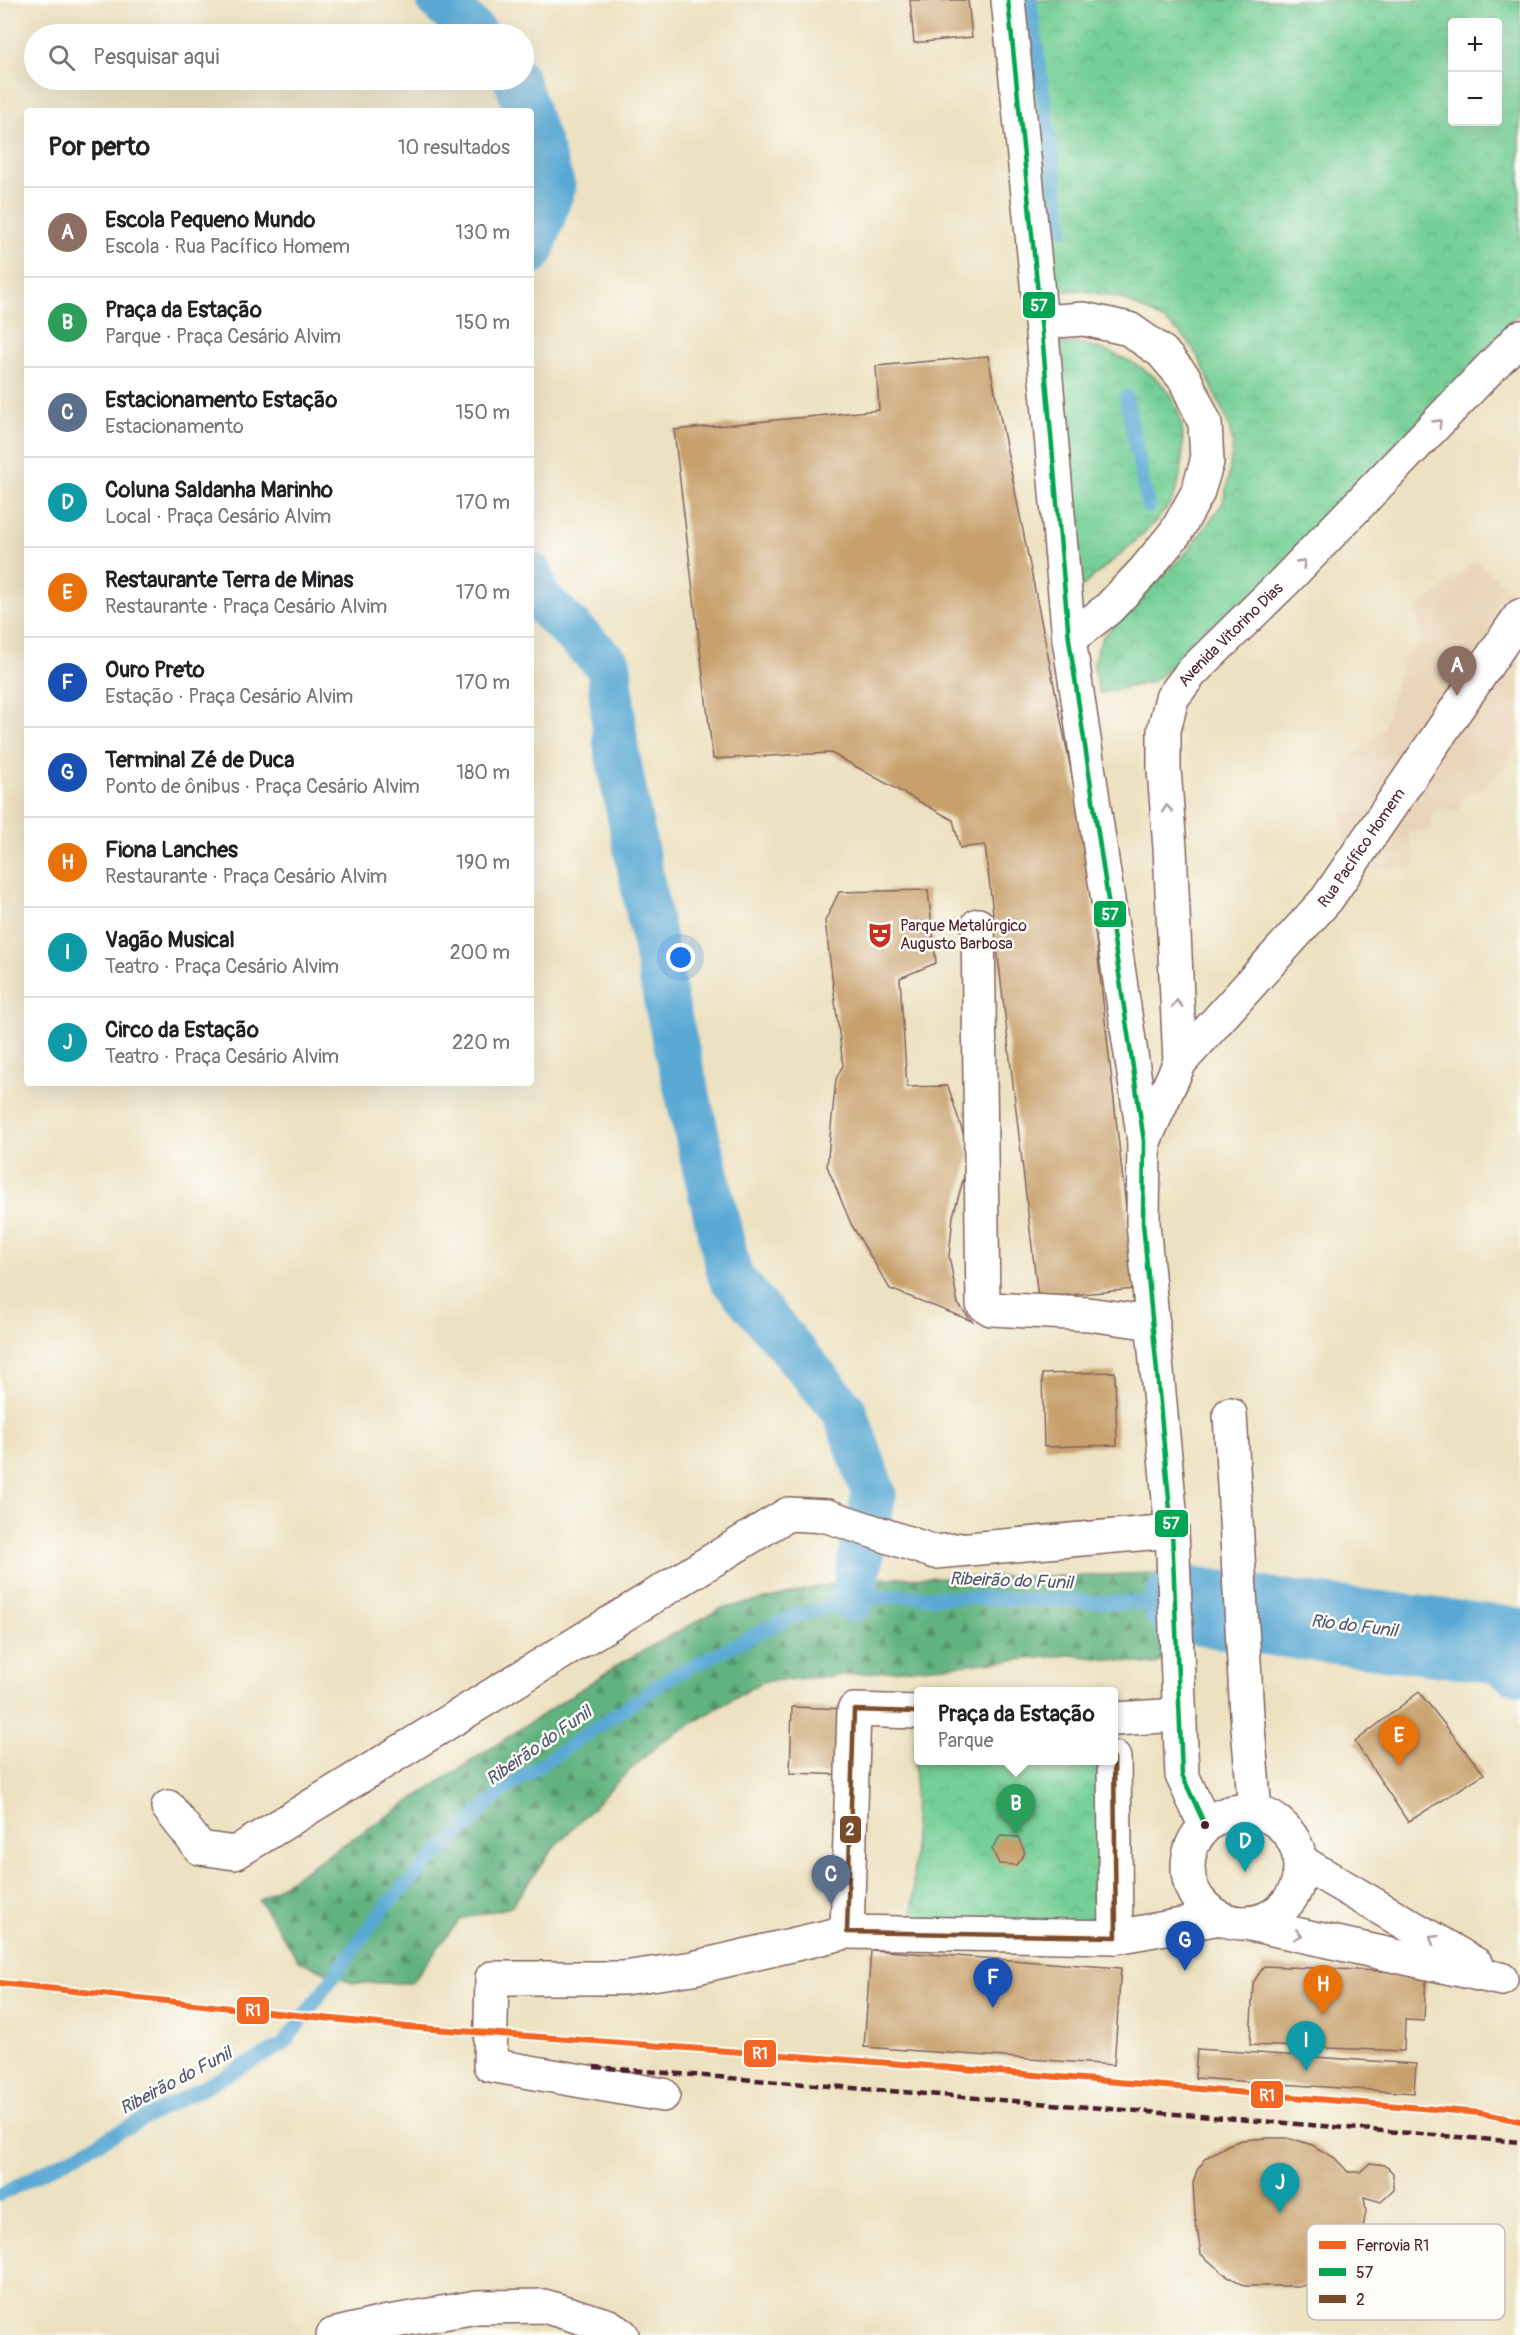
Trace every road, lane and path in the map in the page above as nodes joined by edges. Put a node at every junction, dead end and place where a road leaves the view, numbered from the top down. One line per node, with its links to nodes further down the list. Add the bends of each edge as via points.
1 (1008, 0): 2 (street)
2 (1041, 322): 5 (street); 5 (street, via 1084,319 1129,329 1162,352 1185,380 1205,423 1207,462 1197,494 1176,532 1108,609)
3 (1520, 337): 7 (street, Avenida Vitorino Dias, one-way to 3, via 1164,759 1164,730 1172,698 1191,673)
4 (1520, 616): 7 (street, Rua Pacífico Homem, via 1327,899)
5 (1069, 639): 8 (street)
6 (978, 925): 9 (street, via 983,1304 991,1309 1088,1314)
7 (1180, 1062): 8 (street)
8 (1144, 1141): 9 (street, via 1143,1223)
9 (1154, 1323): 11 (street)
10 (1230, 1414): 17 (street)
11 (1172, 1531): 13 (street); 16 (street, via 935,1552 827,1516 788,1514 235,1853 200,1848)
12 (914, 1712): 21 (street, via 854,1710)
13 (1180, 1714): 14 (street); 18 (street, via 1182,1774)
14 (1118, 1719)
15 (1113, 1765): 22 (street)
16 (168, 1807)
17 (1255, 1812): 18 (street, via 1224,1814); 19 (street, via 1286,1829)
18 (1205, 1825): 20 (street, via 1188,1859 1188,1880 1206,1908)
19 (1300, 1861): 20 (street, via 1291,1898 1277,1912 1260,1920); 23 (street, one-way to 19)
20 (1231, 1920): 22 (street); 23 (street, one-way to 23)
21 (847, 1932): 22 (street); 24 (street, via 693,1968 624,1978 492,1978 490,2065)
22 (1116, 1937)
23 (1511, 1983)
24 (663, 2096)
25 (333, 2335): 26 (street, via 477,2307 544,2306 609,2326)
26 (622, 2335)

